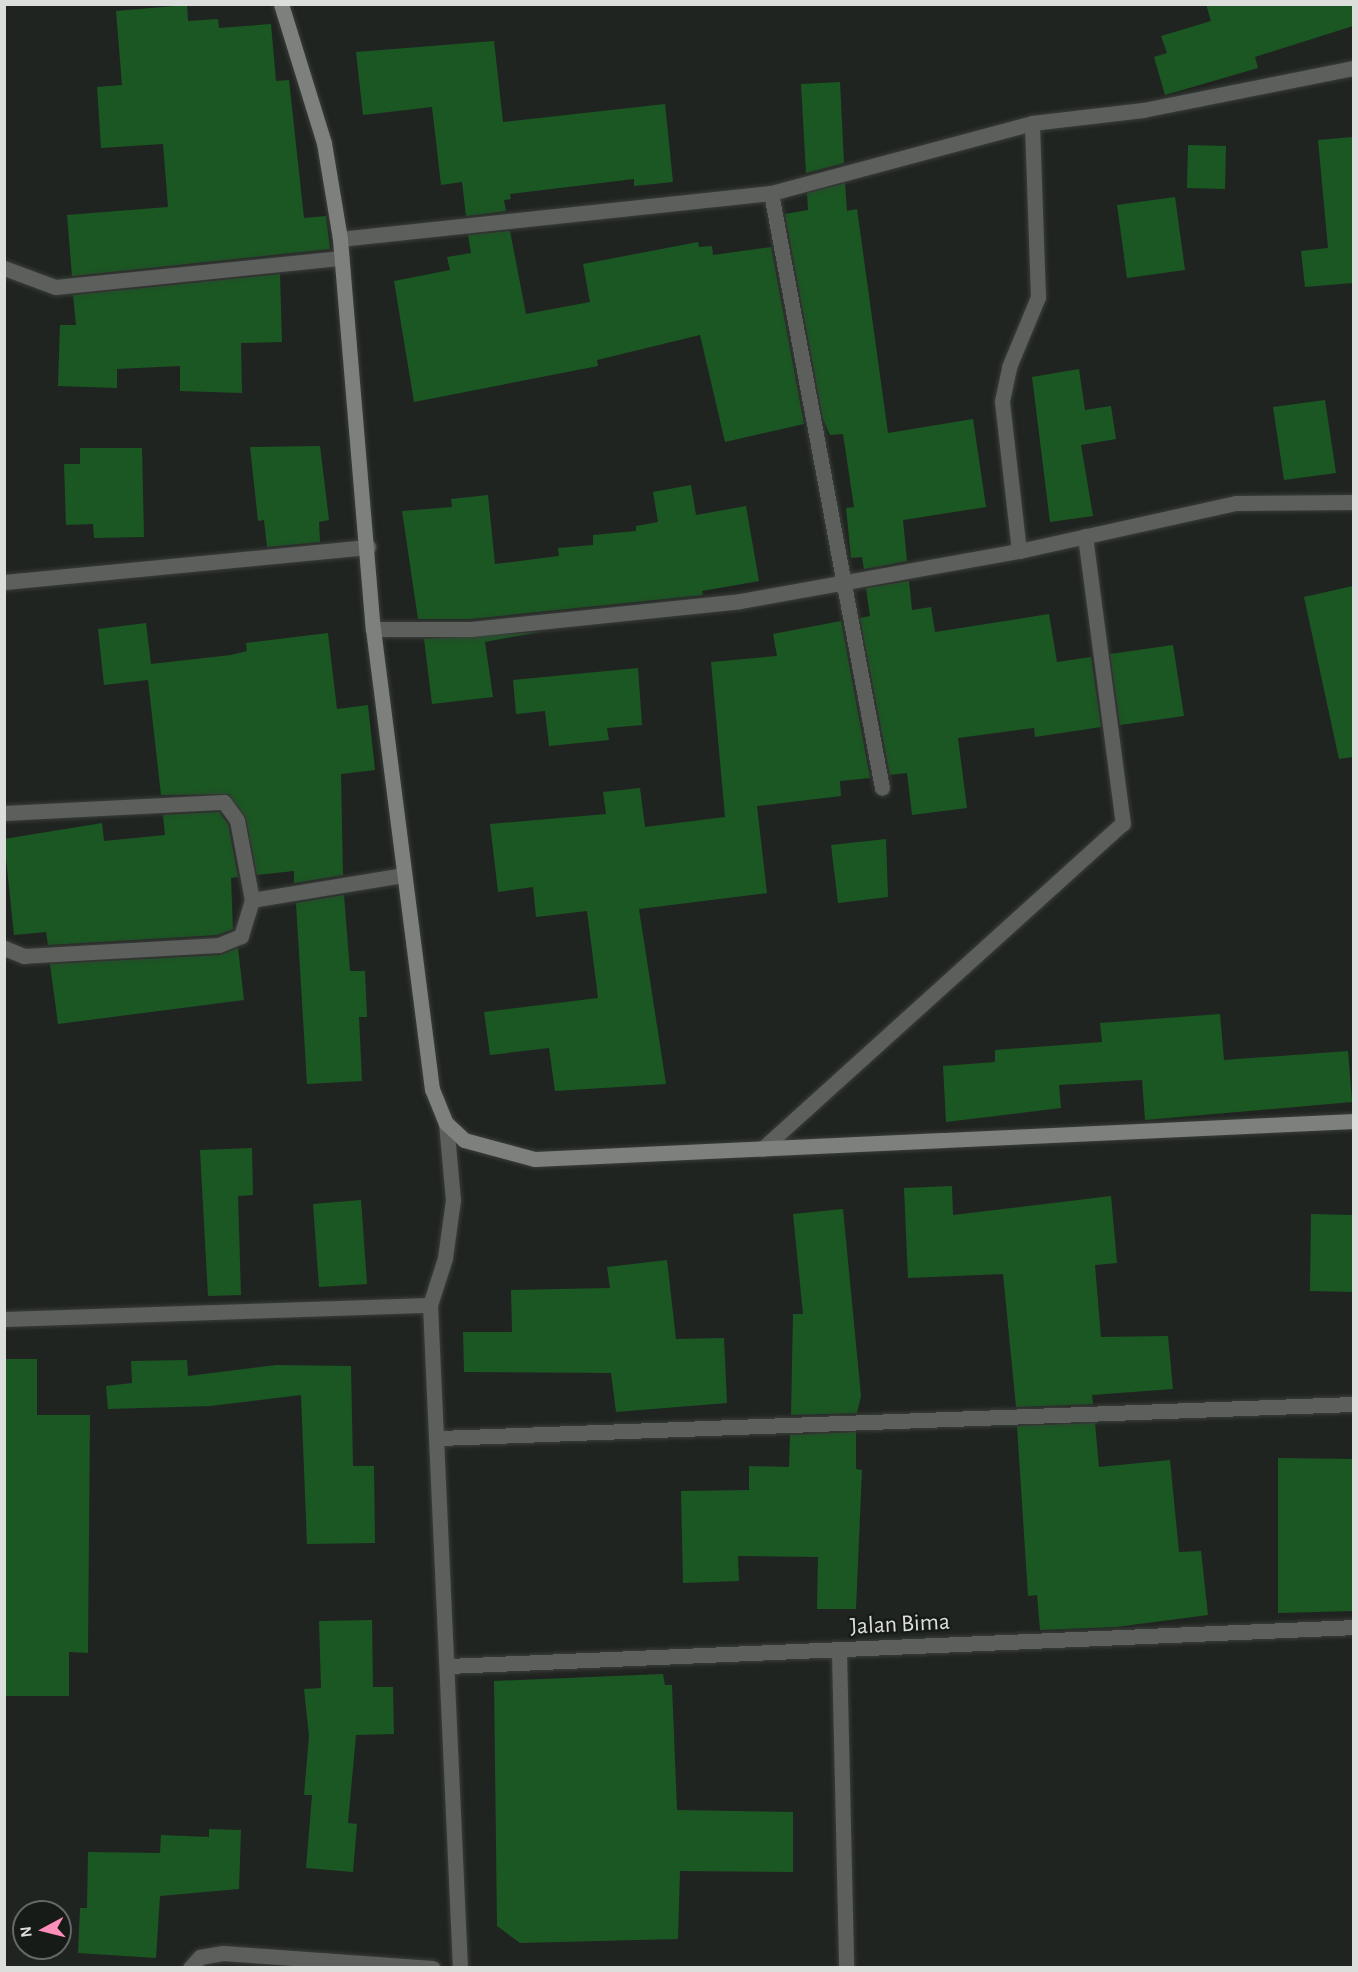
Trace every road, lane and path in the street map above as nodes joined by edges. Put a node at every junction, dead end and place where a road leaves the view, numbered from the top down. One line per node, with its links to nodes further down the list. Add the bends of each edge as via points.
1 (281, 4): 5 (main road, via 324,143)
2 (1353, 68): 3 (street, via 1143,110)
3 (1032, 123): 4 (street); 11 (street, via 1038,297 1009,367 1002,401)
4 (771, 192): 5 (street); 12 (street)
5 (340, 239): 6 (main road)
6 (342, 258): 7 (street, via 55,287); 10 (main road)
7 (4, 268)
8 (1353, 502): 9 (street, via 1236,503)
9 (1084, 536): 11 (street); 22 (street, via 1123,823)
10 (368, 547): 13 (street); 14 (main road)
11 (1019, 550): 12 (street)
12 (848, 580): 14 (street, via 740,601 471,629); 15 (street)
13 (4, 582)
14 (373, 629): 17 (main road)
15 (882, 788)
16 (4, 813): 18 (street, via 224,802 237,820)
17 (403, 875): 18 (street); 21 (main road, via 432,1089)
18 (252, 900): 19 (street, via 241,936 219,945 24,956)
19 (4, 948)
20 (1353, 1121): 22 (main road)
21 (446, 1123): 22 (main road, via 464,1140 535,1159); 23 (street, via 453,1200 445,1258)
22 (762, 1149)
23 (430, 1305): 24 (street); 26 (street)
24 (4, 1319)
25 (1353, 1404): 26 (street)
26 (439, 1438): 29 (street)
27 (1353, 1627): 28 (street, Jalan Bima)
28 (839, 1651): 29 (street, Jalan Bima); 33 (street)
29 (448, 1665): 32 (street)
30 (190, 1968): 31 (street, via 200,1957 223,1953)
31 (432, 1968)
32 (460, 1968)
33 (846, 1968)

